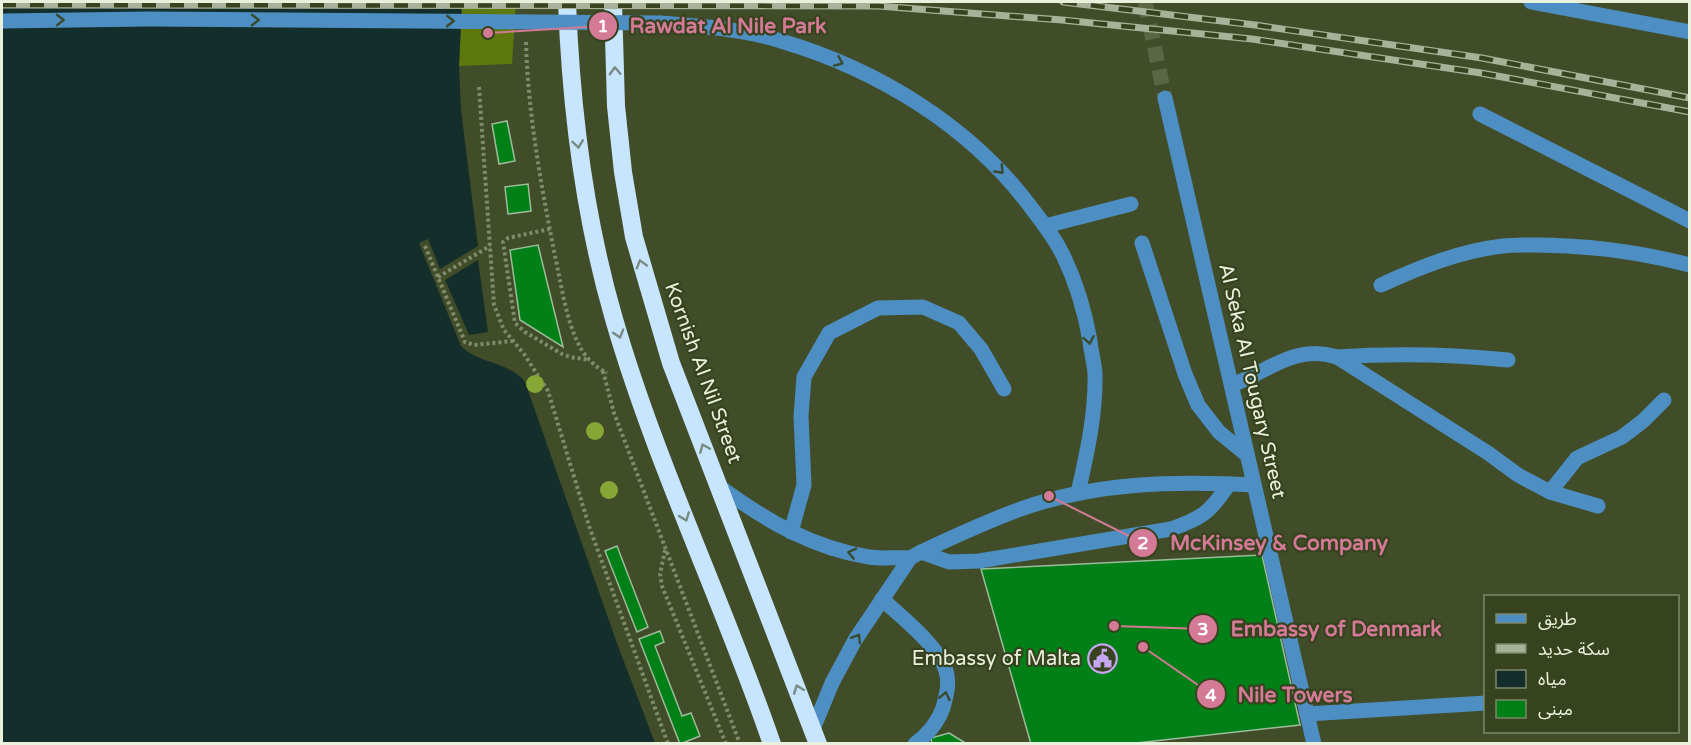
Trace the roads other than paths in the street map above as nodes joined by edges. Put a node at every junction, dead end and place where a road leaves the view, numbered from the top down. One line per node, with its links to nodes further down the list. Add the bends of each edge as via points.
1 (567, 2): 33 (highway, one-way to 33, via 584,186 608,296 634,382)
2 (613, 2): 23 (highway, Kornish Al Nil Street, one-way to 2, via 671,363 634,237 616,106)
3 (1531, 2): 4 (street)
4 (1592, 8): 6 (street)
5 (2, 21): 11 (street, one-way to 11, bridge, via 660,23 721,28 780,40 837,60 891,87 942,120 989,159)
6 (1689, 32)
7 (1165, 98): 17 (street, Al Seka Al Tougary Street)
8 (1480, 114): 10 (street)
9 (1131, 204): 11 (street)
10 (1689, 221)
11 (1045, 226): 25 (street, one-way to 25, via 1063,254 1084,311 1095,372 1092,433)
12 (1142, 243): 20 (street, via 1198,405 1219,432)
13 (1689, 265): 14 (street, via 1626,251 1565,245 1504,246 1420,267)
14 (1381, 285)
15 (1337, 357): 16 (street, via 1394,353); 17 (street, via 1321,352 1302,353); 24 (street, via 1518,475)
16 (1508, 360)
17 (1232, 385): 20 (street, Al Seka Al Tougary Street)
18 (1004, 389): 27 (street, via 981,349 959,323 923,307 878,308 830,333 804,377 804,485)
19 (1664, 400): 24 (street, via 1622,437 1577,458)
20 (1247, 455): 22 (street, Al Seka Al Tougary Street)
21 (1229, 484): 22 (street); 25 (street, via 1135,485); 28 (street, via 1215,505 1197,520 1171,529 979,561 949,562)
22 (1254, 485): 31 (street, Al Seka Al Tougary Street)
23 (720, 487): 27 (street); 32 (highway, Kornish Al Nil Street, one-way to 23)
24 (1551, 492): 26 (street)
25 (1078, 494): 28 (street, via 1020,509)
26 (1598, 506)
27 (791, 532): 28 (street, one-way to 27, via 871,557 830,548)
28 (916, 555): 29 (street)
29 (882, 599): 32 (street, one-way to 29, via 841,666); 34 (street, one-way to 29, via 941,713 948,692 946,671 921,634)
30 (1484, 703): 31 (street)
31 (1307, 714): 35 (street, Al Seka Al Tougary Street)
32 (816, 736)
33 (772, 744)
34 (915, 744)
35 (1314, 744)

